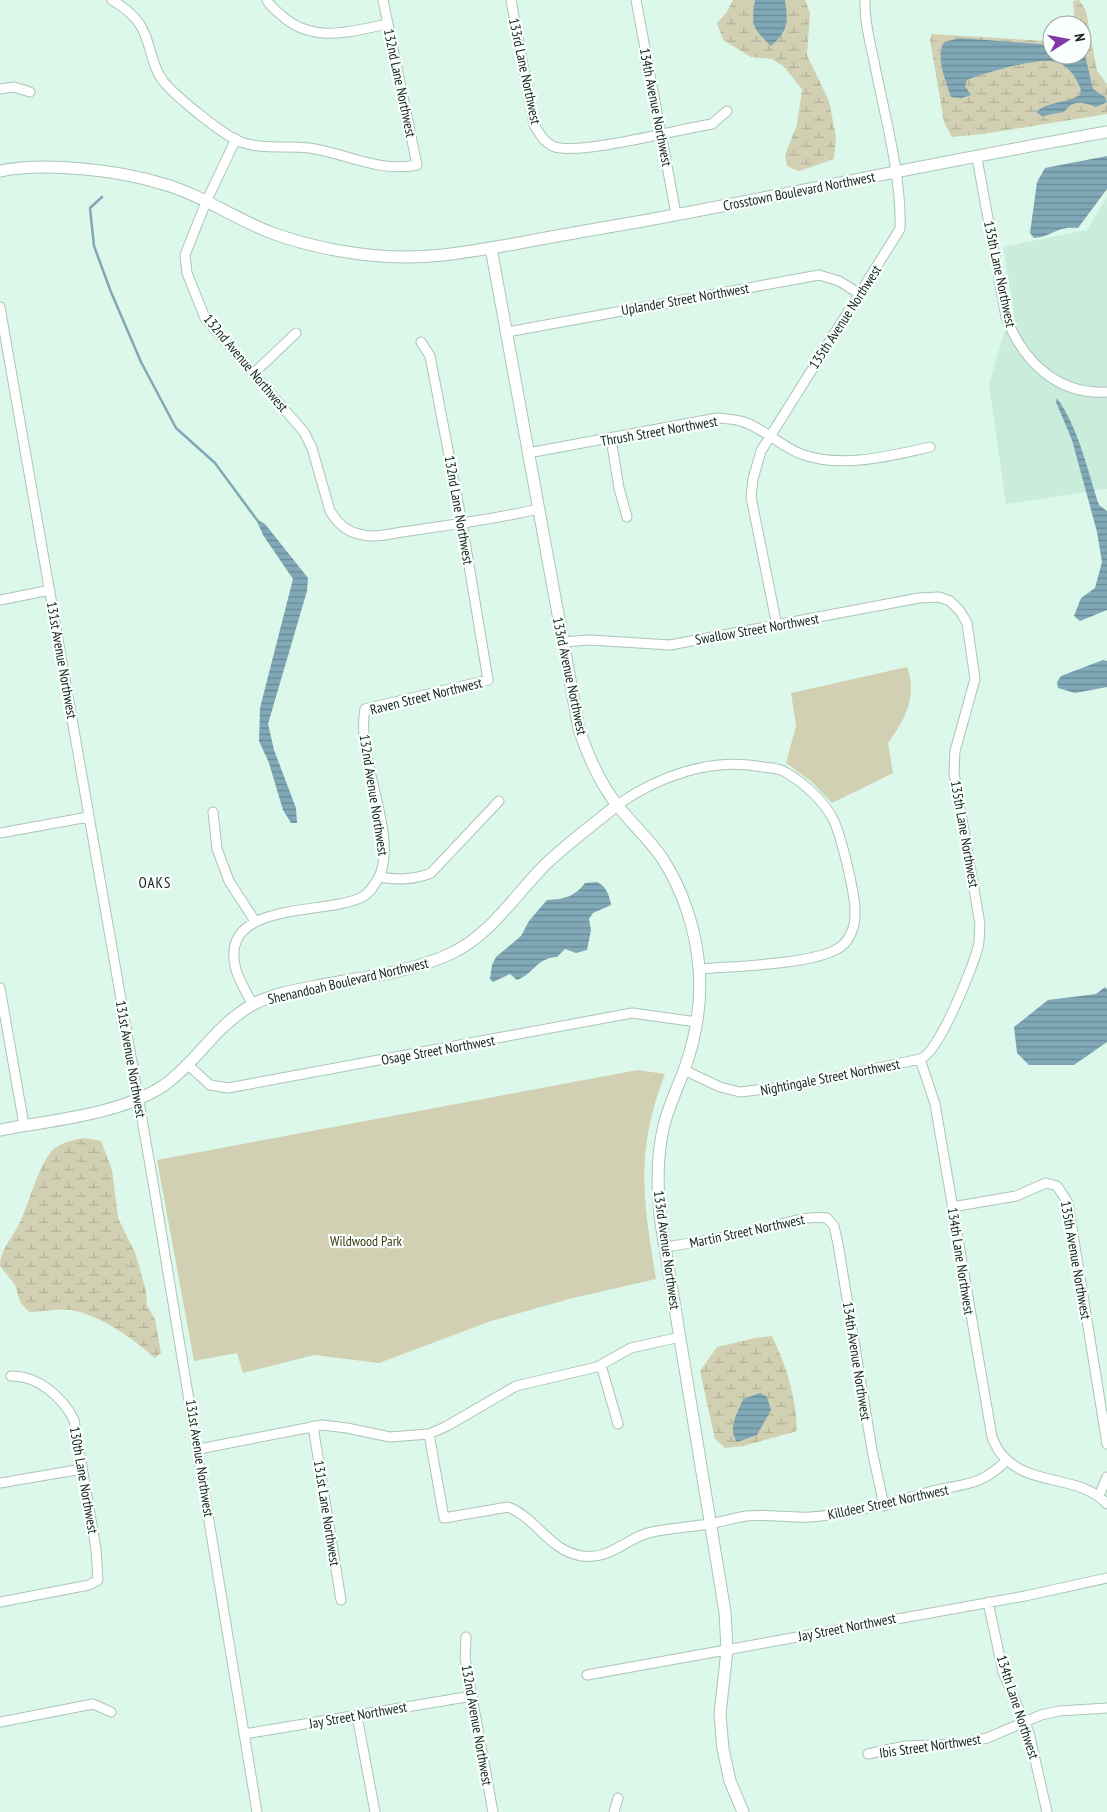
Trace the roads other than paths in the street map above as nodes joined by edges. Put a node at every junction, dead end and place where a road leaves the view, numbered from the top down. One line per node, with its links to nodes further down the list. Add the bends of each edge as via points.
1 (112, 0): 13 (street, via 144,31 153,63 163,81)
2 (267, 0): 7 (street, via 288,22 319,34 346,33)
3 (383, 0): 7 (street, 132nd Lane Northwest)
4 (511, 0): 12 (street, 133rd Lane Northwest, via 534,125 544,140 554,146 586,148)
5 (636, 0): 12 (street, 134th Avenue Northwest)
6 (865, 0): 16 (street, 135th Avenue Northwest)
7 (387, 24): 13 (street, 132nd Lane Northwest, via 417,166 387,167 308,148 258,146)
8 (0, 89): 9 (street, via 14,86)
9 (30, 92)
10 (728, 111): 12 (street, via 712,124)
11 (1107, 132): 14 (street, Crosstown Boulevard Northwest)
12 (661, 133): 18 (street, 134th Avenue Northwest)
13 (236, 139): 17 (street, 132nd Avenue Northwest)
14 (978, 158): 16 (street, Crosstown Boulevard Northwest); 28 (street, 135th Lane Northwest, via 1006,318 1014,339 1028,358 1050,377 1075,388)
15 (0, 171): 17 (street, Crosstown Boulevard Northwest, via 14,168 65,169 123,174 166,184)
16 (895, 173): 18 (street, Crosstown Boulevard Northwest); 20 (street, 135th Avenue Northwest, via 901,212 900,229)
17 (206, 202): 19 (street, Crosstown Boulevard Northwest, via 272,233 328,248 407,257); 27 (street, 132nd Avenue Northwest, via 185,255 187,273 205,318)
18 (676, 214): 19 (street, Crosstown Boulevard Northwest)
19 (491, 248): 22 (street, 133rd Avenue Northwest)
20 (860, 294): 22 (street, Uplander Street Northwest, via 839,281 820,275); 29 (street, 135th Avenue Northwest)
21 (0, 308): 25 (street, 131st Avenue Northwest)
22 (507, 332): 32 (street, 133rd Avenue Northwest)
23 (296, 334): 27 (street)
24 (421, 342): 35 (street, 132nd Lane Northwest, via 430,356)
25 (10, 359): 26 (street); 36 (street, 131st Avenue Northwest)
26 (0, 361)
27 (254, 373): 35 (street, 132nd Avenue Northwest, via 304,432 312,448 330,511 343,527 360,535 375,536)
28 (1107, 392)
29 (770, 436): 30 (street, Thrush Street Northwest, via 744,422 717,418); 31 (street, Thrush Street Northwest, via 800,454 842,461); 39 (street, 135th Avenue Northwest, via 761,450 751,498)
30 (612, 439): 32 (street, Thrush Street Northwest); 34 (street, via 619,488)
31 (930, 447)
32 (528, 453): 33 (street, 133rd Avenue Northwest)
33 (538, 509): 35 (street); 40 (street, 133rd Avenue Northwest)
34 (628, 517)
35 (462, 523): 41 (street, 132nd Lane Northwest)
36 (50, 590): 37 (street); 46 (street, 131st Avenue Northwest)
37 (0, 600)
38 (950, 601): 39 (street, Swallow Street Northwest, via 939,597 919,598); 54 (street, 135th Lane Northwest, via 966,623 975,679 956,751 954,773 980,924 978,946 960,995 934,1048 926,1058)
39 (777, 626): 40 (street, Swallow Street Northwest, via 670,645 590,640)
40 (562, 642): 44 (street, 133rd Avenue Northwest, via 579,729 594,767)
41 (488, 680): 42 (street, Raven Street Northwest, via 365,709)
42 (364, 712): 48 (street, 132nd Avenue Northwest, via 365,744 385,848 385,862)
43 (499, 800): 48 (street, via 431,873 408,879)
44 (617, 805): 50 (street, 133rd Avenue Northwest, via 655,848 675,882 688,915); 50 (street, via 642,788 697,768 740,763 783,771 823,805 833,819 844,852 855,913 848,939 838,949 817,956 770,964); 52 (street, Shenandoah Boulevard Northwest, via 548,862 476,938 453,953 421,965 281,994)
45 (213, 812): 49 (street, via 217,849 229,882)
46 (88, 817): 47 (street); 57 (street, 131st Avenue Northwest)
47 (0, 833)
48 (379, 877): 49 (street, via 364,896)
49 (255, 921): 52 (street, via 242,934 234,959 240,980)
50 (699, 969): 53 (street, 133rd Avenue Northwest)
51 (0, 988): 58 (street)
52 (253, 1004): 55 (street, Shenandoah Boulevard Northwest, via 228,1020)
53 (697, 1022): 55 (street, Osage Street Northwest, via 632,1014 228,1088 210,1085); 56 (street, 133rd Avenue Northwest)
54 (920, 1059): 56 (street, Nightingale Street Northwest, via 799,1084 740,1092); 60 (street, 134th Lane Northwest, via 934,1104)
55 (187, 1064): 57 (street, Shenandoah Boulevard Northwest, via 164,1085)
56 (684, 1070): 62 (street, 133rd Avenue Northwest, via 664,1124 659,1155 659,1203)
57 (138, 1099): 58 (street, Shenandoah Boulevard Northwest); 70 (street, 131st Avenue Northwest)
58 (24, 1126): 59 (street, Shenandoah Boulevard Northwest)
59 (0, 1130)
60 (952, 1207): 69 (street, 135th Avenue Northwest, via 1016,1196 1046,1183 1058,1186 1063,1193 1068,1203); 71 (street, 134th Lane Northwest, via 986,1412 992,1437)
61 (827, 1218): 62 (street, Martin Street Northwest, via 793,1221); 77 (street, 134th Avenue Northwest, via 834,1226 838,1244)
62 (666, 1247): 63 (street, 133rd Avenue Northwest)
63 (680, 1337): 64 (street, via 631,1348); 78 (street, 133rd Avenue Northwest)
64 (601, 1365): 66 (street); 68 (street, via 516,1386)
65 (11, 1376): 72 (street, 130th Lane Northwest, via 19,1376 41,1386 66,1404 74,1420)
66 (618, 1424)
67 (313, 1426): 68 (street, via 347,1428 390,1437); 70 (street); 80 (street, 131st Lane Northwest)
68 (429, 1434): 78 (street, Killdeer Street Northwest, via 444,1518 508,1507 516,1510 552,1544 568,1553 584,1556 614,1552 650,1532)
69 (1107, 1444)
70 (199, 1449): 92 (street, 131st Avenue Northwest)
71 (1007, 1460): 75 (street, via 1041,1478 1069,1483); 77 (street, Killdeer Street Northwest, via 993,1474 970,1485 930,1492)
72 (82, 1469): 74 (street); 81 (street, 130th Lane Northwest, via 98,1580 89,1585)
73 (1107, 1477): 75 (street)
74 (0, 1484)
75 (1099, 1496): 76 (street)
76 (1107, 1504)
77 (884, 1506): 78 (street, Killdeer Street Northwest, via 808,1517 746,1516)
78 (710, 1524): 84 (street, 133rd Avenue Northwest, via 725,1612)
79 (1107, 1578): 82 (street, Jay Street Northwest)
80 (341, 1600)
81 (0, 1602)
82 (988, 1602): 84 (street, Jay Street Northwest); 91 (street, 134th Lane Northwest, via 1003,1672)
83 (466, 1637): 86 (street, 132nd Avenue Northwest, via 465,1658)
84 (727, 1650): 85 (street, Jay Street Northwest); 99 (street, 133rd Avenue Northwest, via 720,1714 723,1750 730,1781)
85 (586, 1674)
86 (472, 1696): 89 (street, Jay Street Northwest); 97 (street, 132nd Avenue Northwest)
87 (1107, 1708): 91 (street, Ibis Street Northwest, via 1059,1711)
88 (111, 1712): 90 (street, via 93,1704)
89 (357, 1716): 92 (street, Jay Street Northwest); 96 (street)
90 (0, 1722)
91 (1025, 1722): 93 (street, Ibis Street Northwest, via 987,1738 959,1744 905,1746); 100 (street, 134th Lane Northwest)
92 (244, 1734): 95 (street, 131st Avenue Northwest)
93 (868, 1754)
94 (618, 1798): 98 (street)
95 (257, 1812)
96 (374, 1812)
97 (493, 1812)
98 (614, 1812)
99 (743, 1812)
100 (1047, 1812)

